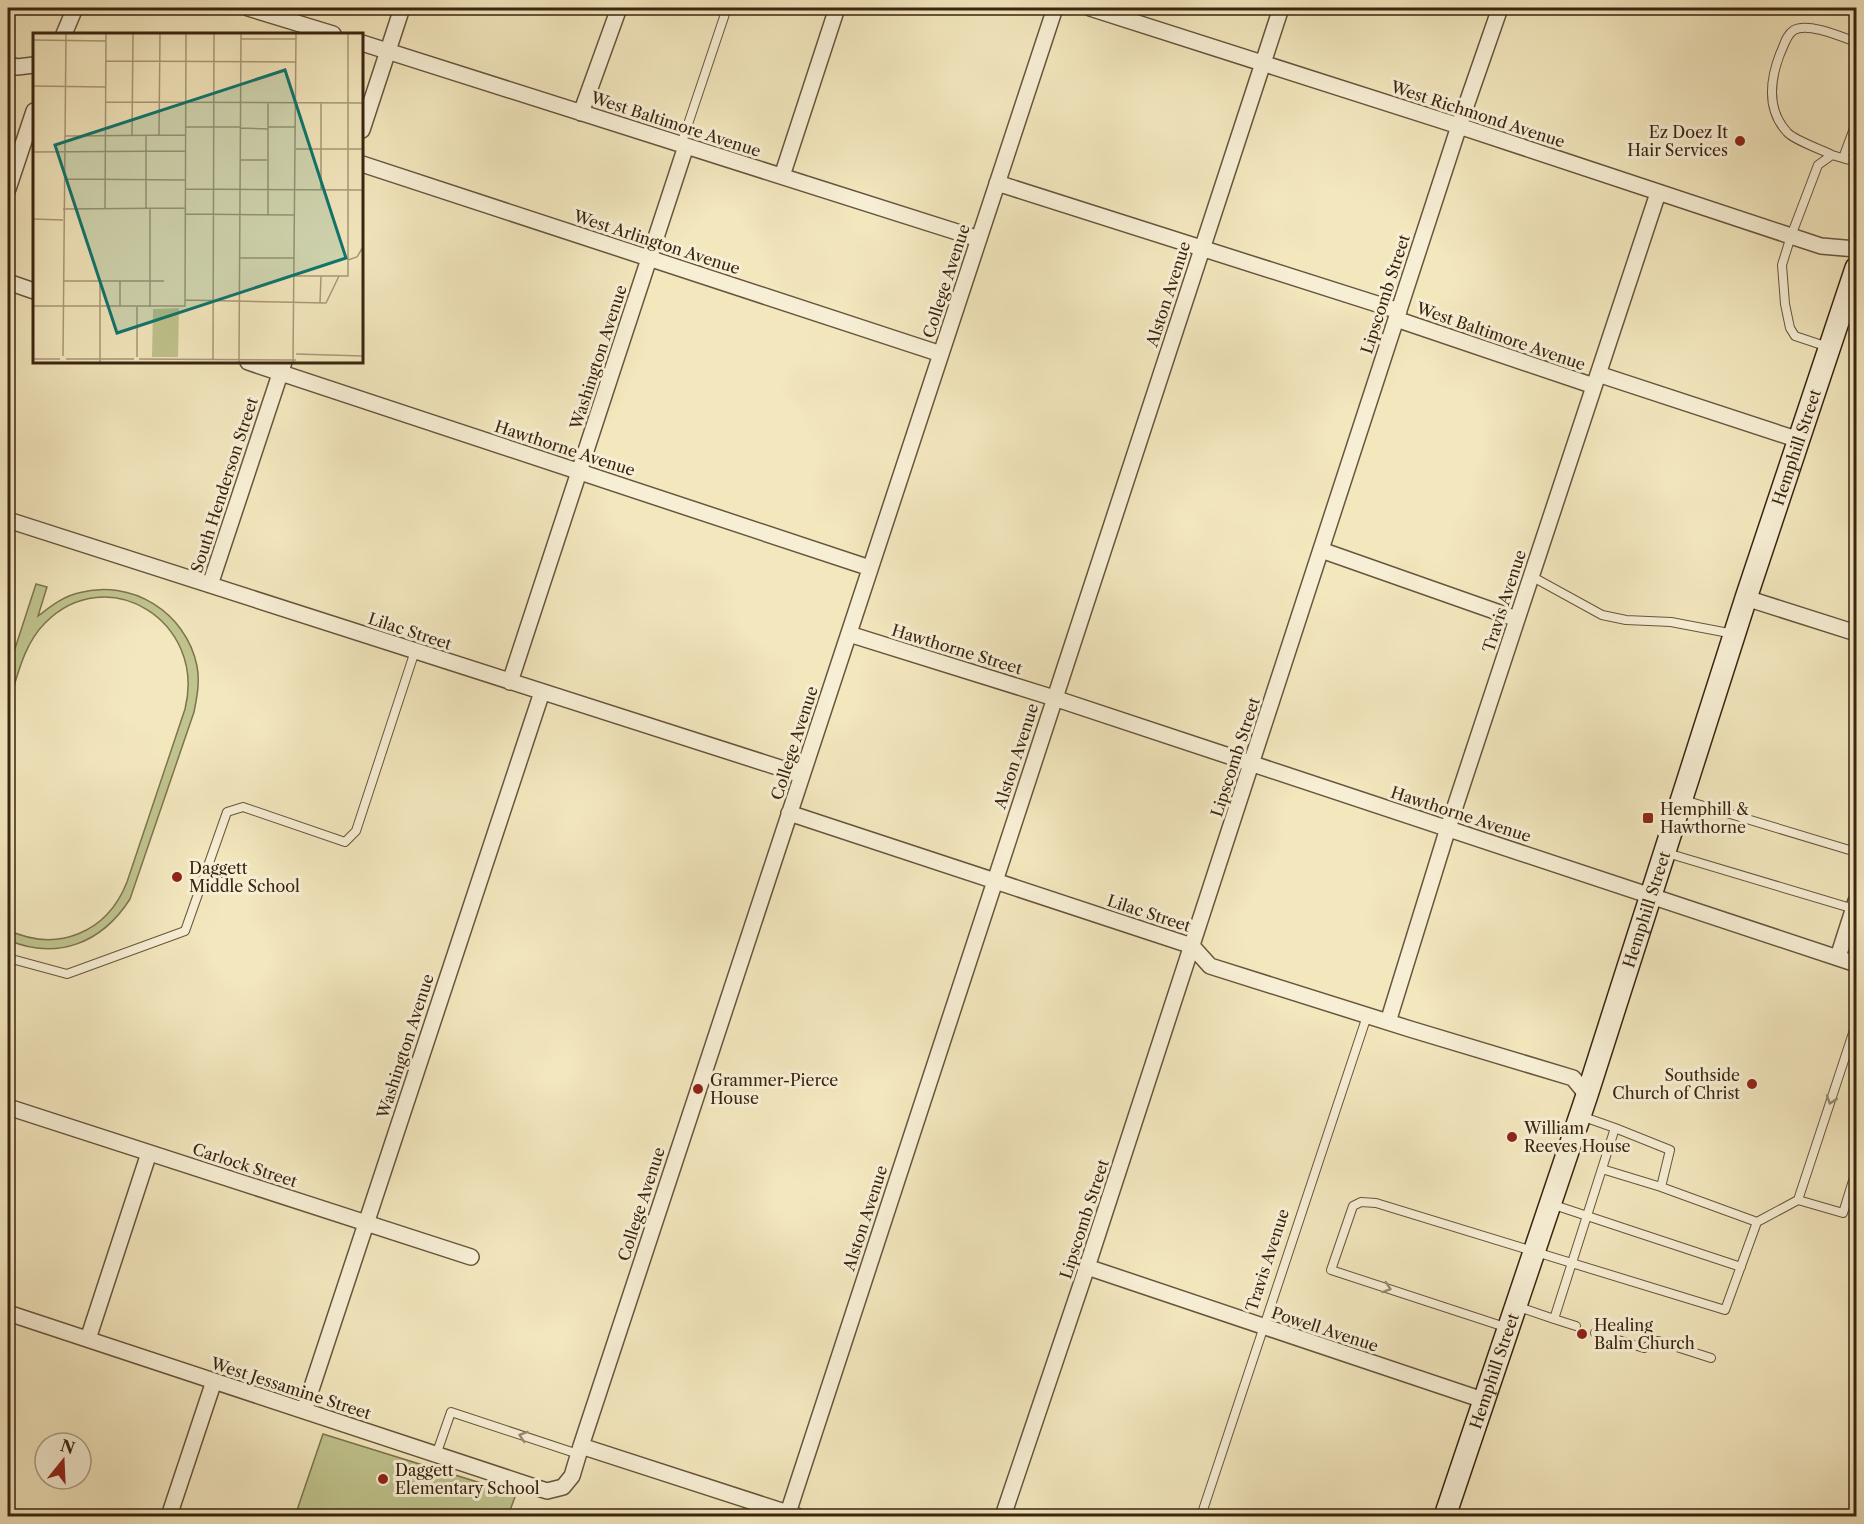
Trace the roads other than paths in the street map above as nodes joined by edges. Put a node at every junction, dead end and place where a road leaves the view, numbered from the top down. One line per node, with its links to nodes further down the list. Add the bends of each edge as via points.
1 (75, 8): 11 (street)
2 (248, 8): 12 (street)
3 (402, 8): 15 (street)
4 (619, 8): 19 (street)
5 (727, 8): 24 (lane)
6 (837, 8): 29 (street)
7 (1054, 8): 30 (street, College Avenue)
8 (1090, 8): 16 (street, West Richmond Avenue)
9 (1281, 8): 16 (street, Alston Avenue)
10 (1500, 8): 22 (street, Lipscomb Street)
11 (64, 33)
12 (330, 33)
13 (1857, 42): 25 (lane, via 1811,27 1795,29 1786,38 1773,74 1771,97 1788,135)
14 (363, 44): 15 (street, West Baltimore Avenue)
15 (387, 52): 19 (street, West Baltimore Avenue); 23 (street)
16 (1261, 63): 22 (street, West Richmond Avenue); 35 (street, Alston Avenue)
17 (8, 64): 18 (street)
18 (33, 65)
19 (582, 113): 24 (street, West Baltimore Avenue)
20 (33, 114): 31 (street)
21 (1857, 123): 26 (lane)
22 (1459, 126): 32 (street, West Richmond Avenue); 41 (street, Lipscomb Street)
23 (363, 127)
24 (683, 145): 29 (street, West Baltimore Avenue); 37 (street, Washington Avenue)
25 (1832, 155): 26 (lane); 33 (lane, via 1818,165)
26 (1843, 158): 27 (lane)
27 (1857, 162)
28 (363, 164): 37 (street, West Arlington Avenue)
29 (782, 176): 34 (street, West Baltimore Avenue)
30 (997, 183): 34 (street, College Avenue); 35 (street, West Baltimore Avenue)
31 (8, 189)
32 (1658, 193): 33 (street, West Richmond Avenue); 46 (street, Travis Avenue)
33 (1791, 236): 36 (street, West Richmond Avenue, via 1821,246); 42 (lane, via 1782,265 1790,328 1795,336)
34 (979, 239): 43 (street, College Avenue)
35 (1202, 248): 41 (street, West Baltimore Avenue); 62 (street, Alston Avenue)
36 (1857, 249)
37 (649, 259): 43 (street, West Arlington Avenue); 48 (street, Washington Avenue)
38 (1857, 268): 42 (main road, Hemphill Street)
39 (8, 282): 40 (street)
40 (33, 291)
41 (1398, 315): 46 (street, West Baltimore Avenue); 50 (street, Lipscomb Street)
42 (1830, 348): 47 (main road, Hemphill Street)
43 (941, 354): 51 (street, College Avenue)
44 (255, 363): 45 (street, Hawthorne Avenue)
45 (283, 367): 48 (street, Hawthorne Avenue); 53 (street, South Henderson Street)
46 (1596, 380): 47 (street, West Baltimore Avenue); 52 (street, Travis Avenue)
47 (1799, 440): 54 (main road, Hemphill Street)
48 (579, 472): 51 (street, Hawthorne Avenue); 60 (street, Washington Avenue)
49 (8, 520): 53 (street, Lilac Street)
50 (1321, 550): 55 (street); 63 (street, Lipscomb Street)
51 (870, 568): 57 (street, College Avenue)
52 (1531, 576): 55 (street, Travis Avenue); 58 (lane, via 1602,615)
53 (210, 585): 59 (street, Lilac Street)
54 (1746, 598): 56 (street); 58 (main road, Hemphill Street)
55 (1517, 619): 67 (street, Travis Avenue)
56 (1857, 633)
57 (849, 634): 62 (street, Hawthorne Street); 64 (street, College Avenue)
58 (1735, 634): 65 (main road, Hemphill Street)
59 (415, 651): 60 (street, Lilac Street); 75 (lane, via 356,831 345,842 243,807 227,812 185,931 67,974)
60 (510, 682): 61 (street, Lilac Street)
61 (542, 692): 64 (street, Lilac Street); 92 (street, Washington Avenue)
62 (1054, 698): 63 (street, Hawthorne Avenue); 70 (street, Alston Avenue)
63 (1251, 764): 67 (street, Hawthorne Avenue); 73 (street, Lipscomb Street)
64 (802, 775): 66 (street, College Avenue)
65 (1682, 800): 68 (main road, Hemphill Street); 69 (lane)
66 (789, 813): 70 (street, Lilac Street); 110 (street, College Avenue)
67 (1448, 828): 71 (street, Hawthorne Avenue); 78 (street, Travis Avenue)
68 (1666, 852): 71 (main road, Hemphill Street); 72 (lane)
69 (1857, 852)
70 (994, 881): 73 (street, Lilac Street); 114 (street, Alston Avenue)
71 (1652, 896): 74 (street, Hawthorne Avenue); 80 (main road, Hemphill Street)
72 (1855, 905): 74 (street)
73 (1192, 946): 77 (street, Lilac Street, via 1210,966); 96 (street, Lipscomb Street)
74 (1838, 957): 76 (street, Hawthorne Avenue)
75 (8, 958)
76 (1857, 964)
77 (1367, 1016): 78 (street, Lilac Street); 102 (lane, Travis Avenue)
78 (1388, 1022): 80 (street, Lilac Street, via 1573,1078)
79 (1857, 1024): 88 (lane, one-way to 88)
80 (1587, 1095): 82 (main road, Hemphill Street)
81 (8, 1107): 84 (street, Carlock Street)
82 (1580, 1116): 83 (lane); 89 (main road, Hemphill Street)
83 (1615, 1128): 85 (lane); 87 (lane, via 1670,1150)
84 (149, 1153): 92 (street, Carlock Street); 105 (street)
85 (1602, 1169): 87 (lane); 90 (lane)
86 (1857, 1171): 88 (lane, via 1843,1213)
87 (1661, 1187): 91 (lane)
88 (1798, 1200): 91 (lane)
89 (1550, 1204): 90 (lane); 93 (main road, Hemphill Street)
90 (1587, 1216): 95 (lane); 97 (lane)
91 (1757, 1222): 97 (lane)
92 (365, 1223): 94 (street, Carlock Street); 109 (street, Washington Avenue)
93 (1533, 1251): 95 (lane); 98 (main road, Hemphill Street); 103 (lane, one-way to 103, via 1376,1203 1361,1203 1353,1206 1331,1270)
94 (471, 1257)
95 (1572, 1263): 97 (lane, via 1725,1310); 100 (lane)
96 (1088, 1267): 102 (street, Powell Avenue); 115 (street, Lipscomb Street)
97 (1741, 1267)
98 (1516, 1306): 100 (lane); 103 (main road, Hemphill Street)
99 (8, 1313): 105 (street, West Jessamine Street)
100 (1554, 1319): 101 (lane)
101 (1575, 1326)
102 (1264, 1327): 108 (street, Powell Avenue); 116 (lane, Travis Avenue)
103 (1508, 1328): 108 (main road, Hemphill Street)
104 (1595, 1334): 106 (lane, via 1644,1348 1658,1341)
105 (88, 1340): 107 (street, West Jessamine Street)
106 (1711, 1358)
107 (214, 1381): 109 (street, West Jessamine Street); 113 (street)
108 (1483, 1400): 117 (main road, Hemphill Street)
109 (304, 1411): 111 (street, West Jessamine Street)
110 (579, 1450): 111 (lane, one-way to 111, via 451,1412); 112 (street, College Avenue, via 572,1476); 114 (street)
111 (436, 1455): 112 (street, West Jessamine Street, via 547,1491)
112 (563, 1487)
113 (170, 1516)
114 (791, 1516)
115 (1004, 1516)
116 (1201, 1516)
117 (1445, 1516)

